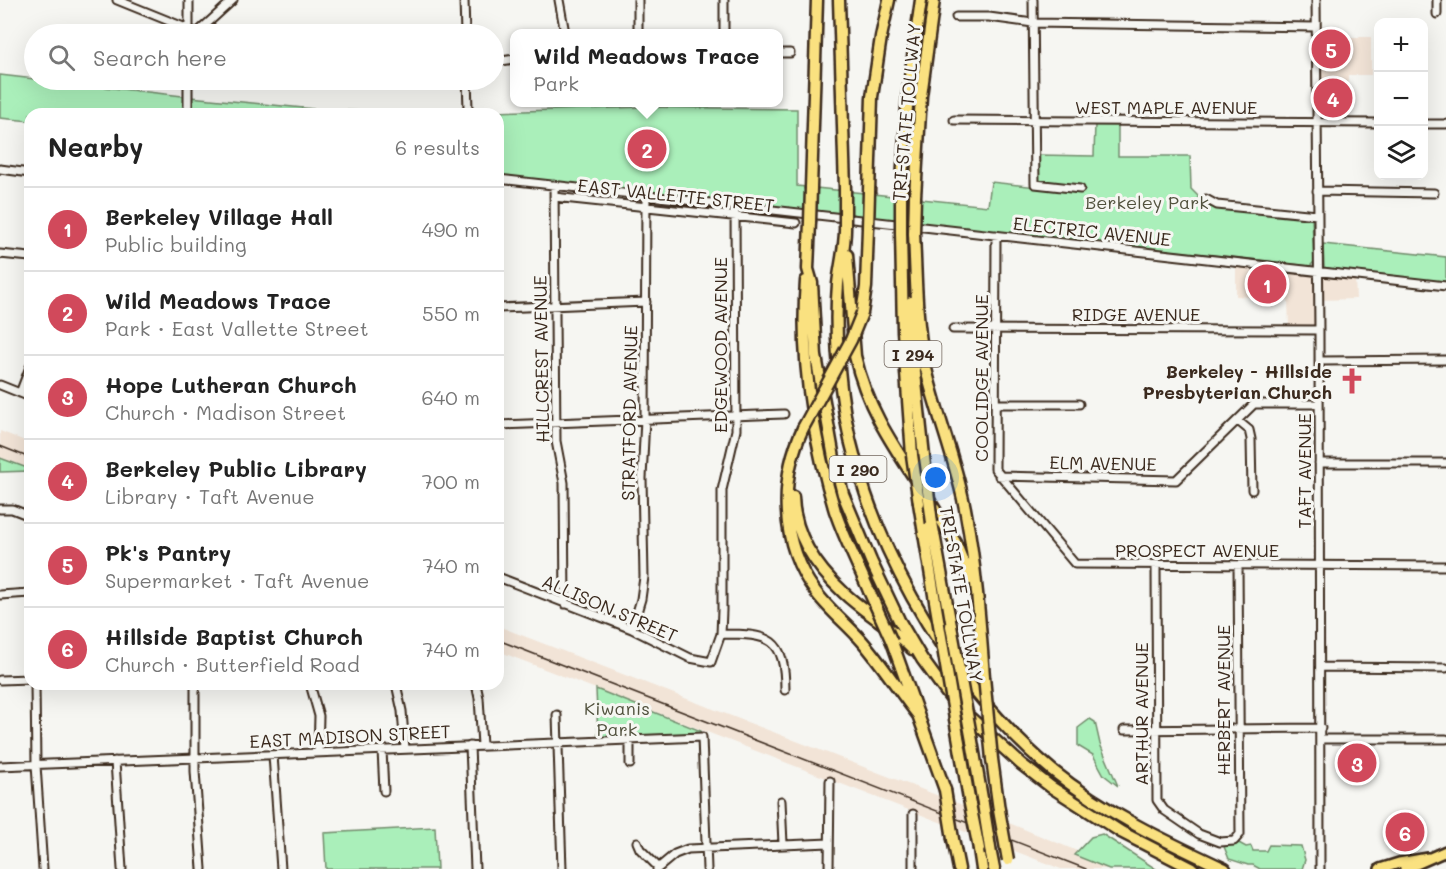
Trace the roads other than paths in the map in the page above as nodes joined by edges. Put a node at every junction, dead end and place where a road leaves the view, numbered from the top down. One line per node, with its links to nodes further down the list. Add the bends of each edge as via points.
1 (117, 0): 19 (street)
2 (189, 0): 20 (street)
3 (233, 0): 21 (street)
4 (464, 0): 22 (street)
5 (559, 0): 24 (street)
6 (638, 0): 25 (street)
7 (724, 0): 26 (street)
8 (817, 0): 59 (highway, I 290, bridge)
9 (889, 0): 83 (highway, bridge, via 872,97 862,313 830,388)
10 (921, 0): 158 (highway, TRI-STATE TOLLWAY / I 294, bridge, via 908,92 901,195 903,331 912,455)
11 (934, 0): 55 (highway, TRI-STATE TOLLWAY / I 294, bridge, via 921,96)
12 (1033, 0): 18 (street)
13 (1316, 0): 23 (street, TAFT AVENUE)
14 (1437, 0): 16 (street)
15 (840, 2): 54 (highway, I 290, bridge)
16 (1437, 15)
17 (956, 17): 18 (street)
18 (1033, 23): 23 (street); 34 (street)
19 (175, 24)
20 (193, 24)
21 (205, 24)
22 (465, 24)
23 (1316, 27): 35 (street, TAFT AVENUE)
24 (564, 29)
25 (638, 29)
26 (724, 29)
27 (783, 53): 28 (street)
28 (790, 53)
29 (189, 90): 31 (street)
30 (467, 90): 32 (street)
31 (188, 108)
32 (468, 108)
33 (954, 120): 34 (street, WEST MAPLE AVENUE)
34 (1035, 121): 35 (street, WEST MAPLE AVENUE); 43 (street, via 1035,184)
35 (1317, 123): 36 (street, WEST MAPLE AVENUE); 44 (street, TAFT AVENUE)
36 (1374, 123)
37 (1428, 124): 38 (street)
38 (1446, 124)
39 (0, 169): 40 (street)
40 (24, 172)
41 (504, 180): 42 (street, EAST VALLETTE STREET)
42 (554, 185): 46 (street, EAST VALLETTE STREET); 47 (street, HILLCREST AVENUE)
43 (1080, 189)
44 (1317, 190): 45 (street); 51 (street, TAFT AVENUE)
45 (1434, 193)
46 (646, 195): 49 (street, EAST VALLETTE STREET); 50 (street, STRATFORD AVENUE)
47 (554, 197): 50 (street, EAST VALLETTE STREET); 63 (street, HILLCREST AVENUE)
48 (1206, 199): 51 (street, via 1217,205)
49 (735, 206): 52 (street, EDGEWOOD AVENUE); 56 (street, ELECTRIC AVENUE)
50 (646, 207): 52 (street, EAST VALLETTE STREET); 62 (street, STRATFORD AVENUE)
51 (1317, 215): 60 (street, TAFT AVENUE)
52 (735, 216): 53 (street, EAST VALLETTE STREET); 78 (street, EDGEWOOD AVENUE)
53 (796, 223)
54 (845, 228): 99 (highway, via 855,356 864,389 888,438 955,542 973,587); 161 (highway, I 290, via 837,322 847,424 877,523 938,639 997,717 1054,771 1116,814)
55 (914, 233): 99 (highway, via 924,361 967,515); 159 (highway, TRI-STATE TOLLWAY / I 294, bridge, via 912,339 926,475)
56 (996, 235): 60 (street, ELECTRIC AVENUE); 65 (street, COOLIDGE AVENUE)
57 (0, 254): 58 (street)
58 (24, 256)
59 (808, 269): 102 (highway, I 290, via 825,414 843,494 885,593); 114 (highway, bridge, via 805,327 809,389 818,441 836,513 892,642)
60 (1319, 272): 61 (street, ELECTRIC AVENUE); 67 (street, TAFT AVENUE)
61 (1446, 286)
62 (646, 302): 63 (street); 79 (street, STRATFORD AVENUE)
63 (555, 306): 64 (street); 81 (street, HILLCREST AVENUE)
64 (504, 308)
65 (996, 328): 66 (street, RIDGE AVENUE); 67 (street, RIDGE AVENUE); 74 (street, COOLIDGE AVENUE)
66 (953, 329)
67 (1319, 330): 69 (street, TAFT AVENUE)
68 (1446, 360): 69 (street)
69 (1319, 361): 76 (street, TAFT AVENUE)
70 (24, 383): 72 (street)
71 (0, 385): 72 (street)
72 (20, 393): 73 (street)
73 (24, 395)
74 (996, 404): 75 (street); 86 (street, COOLIDGE AVENUE, via 995,469)
75 (1079, 404)
76 (1319, 404): 80 (street, ELM AVENUE, via 1254,405); 84 (street, TAFT AVENUE)
77 (784, 414): 78 (street)
78 (736, 416): 79 (street); 101 (street, EDGEWOOD AVENUE, via 722,490)
79 (645, 419): 81 (street); 100 (street, STRATFORD AVENUE, via 643,587)
80 (1239, 421): 86 (street, ELM AVENUE, via 1176,480); 87 (street, via 1251,439)
81 (555, 422): 82 (street); 98 (street, HILLCREST AVENUE, via 564,483)
82 (504, 425)
83 (804, 433): 102 (highway, via 793,489 796,521 808,549 844,594); 114 (highway, via 794,454 787,491 788,525 798,560 823,602 863,642)
84 (1319, 463): 85 (street); 93 (street, TAFT AVENUE)
85 (1446, 463)
86 (999, 476): 90 (street, COOLIDGE AVENUE)
87 (1252, 490)
88 (0, 509): 89 (street)
89 (24, 514)
90 (1075, 564): 91 (street, PROSPECT AVENUE)
91 (1156, 565): 92 (street, PROSPECT AVENUE); 117 (street, ARTHUR AVENUE)
92 (1238, 565): 93 (street, PROSPECT AVENUE); 119 (street, HERBERT AVENUE)
93 (1320, 565): 94 (street, PROSPECT AVENUE); 104 (street, TAFT AVENUE)
94 (1446, 566)
95 (504, 579): 98 (street, ALLISON STREET)
96 (24, 593): 97 (street)
97 (0, 595)
98 (565, 604): 100 (street, ALLISON STREET)
99 (980, 620): 146 (highway, bridge, via 992,759)
100 (632, 629): 103 (street, ALLISON STREET, via 690,658)
101 (721, 634): 103 (street, EDGEWOOD AVENUE); 113 (street, via 756,634 774,643 784,660)
102 (922, 659): 160 (highway, I 290, via 954,703 1021,764 1121,832)
103 (711, 662)
104 (1320, 667): 105 (street); 116 (street, TAFT AVENUE)
105 (1446, 668)
106 (24, 679): 107 (street)
107 (0, 680)
108 (35, 690): 133 (street)
109 (195, 690): 130 (street)
110 (312, 690): 128 (street, via 319,716)
111 (397, 690): 126 (street)
112 (477, 690): 124 (street)
113 (785, 690)
114 (918, 715): 157 (highway, bridge, via 945,790)
115 (557, 716): 123 (street)
116 (1321, 728): 119 (street); 120 (street, TAFT AVENUE)
117 (1156, 729): 118 (street); 119 (street); 139 (street, ARTHUR AVENUE, via 1156,800 1199,834 1220,842 1233,841)
118 (1124, 730)
119 (1238, 730): 139 (street, HERBERT AVENUE)
120 (1321, 739): 121 (street); 162 (street, TAFT AVENUE)
121 (1446, 739)
122 (630, 740): 123 (street, EAST MADISON STREET); 132 (street); 143 (street, EAST MADISON STREET, via 702,737)
123 (558, 742): 124 (street, EAST MADISON STREET); 153 (street)
124 (482, 745): 125 (street, EAST MADISON STREET)
125 (470, 746): 126 (street, EAST MADISON STREET); 152 (street)
126 (405, 749): 127 (street, EAST MADISON STREET)
127 (382, 750): 128 (street, EAST MADISON STREET); 136 (street)
128 (318, 753): 129 (street, EAST MADISON STREET)
129 (273, 755): 130 (street, EAST MADISON STREET); 151 (street)
130 (195, 758): 131 (street, EAST MADISON STREET); 150 (street)
131 (115, 761): 133 (street, EAST MADISON STREET); 149 (street)
132 (630, 764)
133 (36, 765): 134 (street, EAST MADISON STREET); 148 (street)
134 (0, 766)
135 (830, 781): 141 (street)
136 (384, 791)
137 (781, 801): 142 (street)
138 (913, 814): 156 (street)
139 (1240, 834)
140 (637, 842): 147 (street)
141 (830, 843): 142 (street); 155 (street)
142 (783, 844): 143 (street)
143 (706, 847): 147 (street, via 682,850); 154 (street)
144 (1446, 851): 145 (main road)
145 (1428, 858): 163 (main road); 164 (main road)
146 (1008, 864)
147 (657, 868)
148 (43, 869)
149 (122, 869)
150 (202, 869)
151 (281, 869)
152 (475, 869)
153 (562, 869)
154 (707, 869)
155 (829, 869)
156 (913, 869)
157 (959, 869)
158 (982, 869)
159 (994, 869)
160 (1193, 869)
161 (1225, 869)
162 (1320, 869)
163 (1380, 869)
164 (1405, 869)

